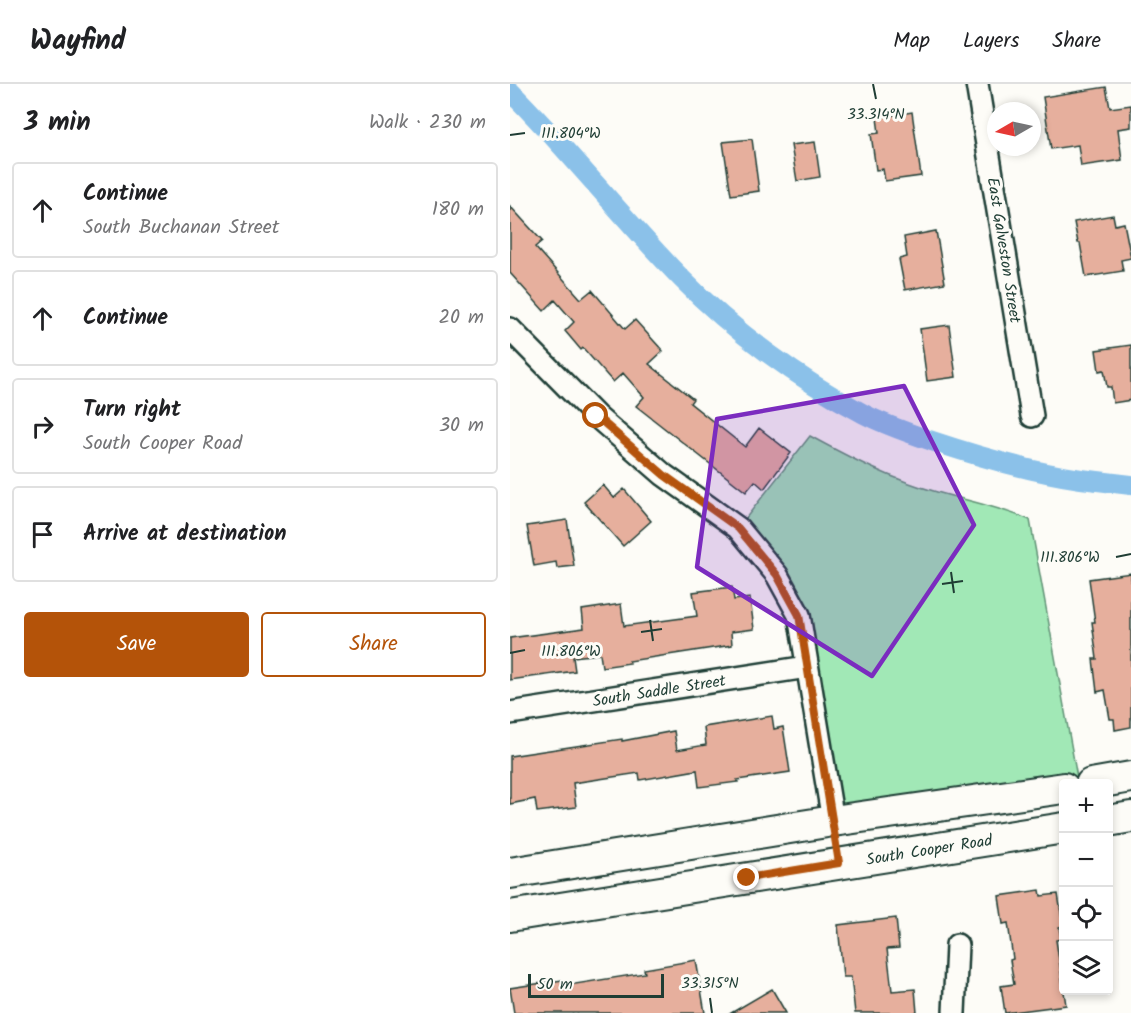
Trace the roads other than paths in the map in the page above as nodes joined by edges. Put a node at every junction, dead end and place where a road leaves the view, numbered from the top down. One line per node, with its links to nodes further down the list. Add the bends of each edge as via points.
1 (977, 84): 3 (street, East Galveston Street)
2 (510, 329): 4 (street, via 604,423 664,475 738,528 777,575 799,615)
3 (1032, 416)
4 (807, 667): 5 (street, South Saddle Street); 11 (street)
5 (510, 713)
6 (1131, 777): 7 (main road)
7 (1113, 780)
8 (1059, 789): 11 (main road)
9 (1131, 817): 10 (main road)
10 (1113, 820)
11 (833, 821): 13 (main road); 14 (main road)
12 (1059, 829): 13 (main road, South Cooper Road)
13 (839, 863): 15 (main road, South Cooper Road)
14 (510, 873)
15 (510, 916)
16 (957, 945): 17 (street)
17 (954, 1013)

